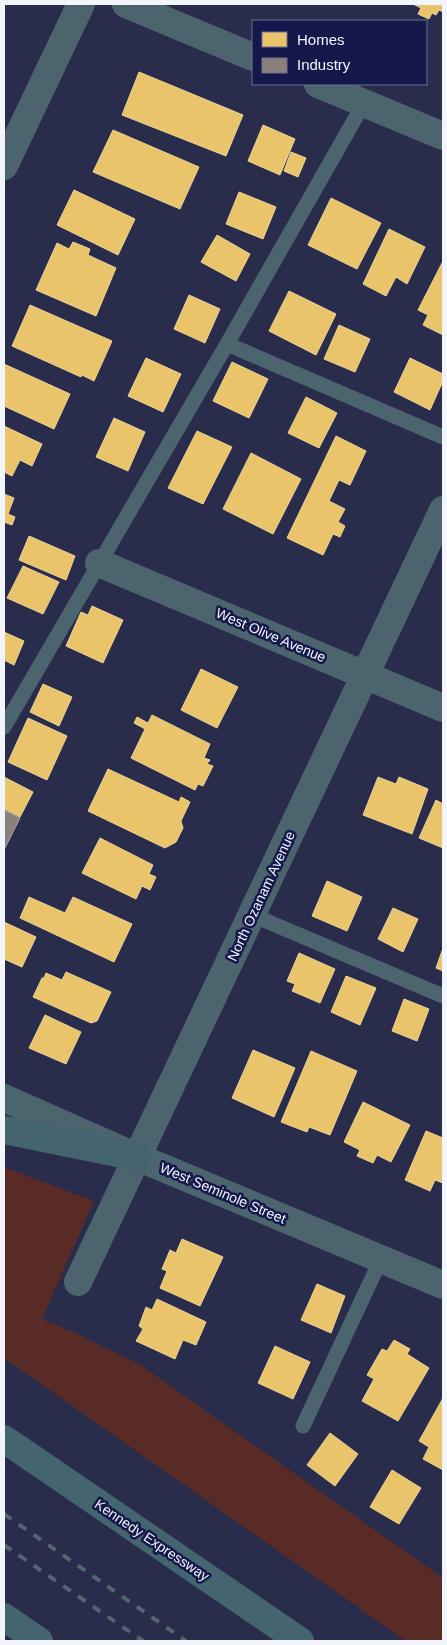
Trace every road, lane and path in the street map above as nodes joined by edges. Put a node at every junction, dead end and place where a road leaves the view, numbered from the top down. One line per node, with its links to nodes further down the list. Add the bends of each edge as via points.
1 (81, 4): 7 (street)
2 (126, 4): 3 (street)
3 (252, 57)
4 (320, 85): 5 (street)
5 (364, 103): 6 (street); 8 (lane)
6 (443, 136)
7 (4, 166)
8 (227, 344): 9 (lane); 11 (lane)
9 (443, 437)
10 (443, 510): 12 (street, North Ozanam Avenue)
11 (99, 562): 12 (street, West Olive Avenue); 14 (lane)
12 (365, 675): 13 (street, West Olive Avenue); 15 (street, North Ozanam Avenue)
13 (443, 708)
14 (4, 727)
15 (252, 915): 16 (lane); 19 (street, North Ozanam Avenue)
16 (443, 996)
17 (4, 1098): 19 (street, West Seminole Street)
18 (4, 1130): 19 (highway)
19 (137, 1157): 20 (street, West Seminole Street); 21 (street, North Ozanam Avenue)
20 (381, 1259): 22 (street, West Seminole Street); 23 (lane)
21 (78, 1282)
22 (443, 1285)
23 (303, 1426)
24 (4, 1438): 27 (highway, Kennedy Expressway)
25 (4, 1617): 26 (highway)
26 (39, 1641)
27 (300, 1641)

